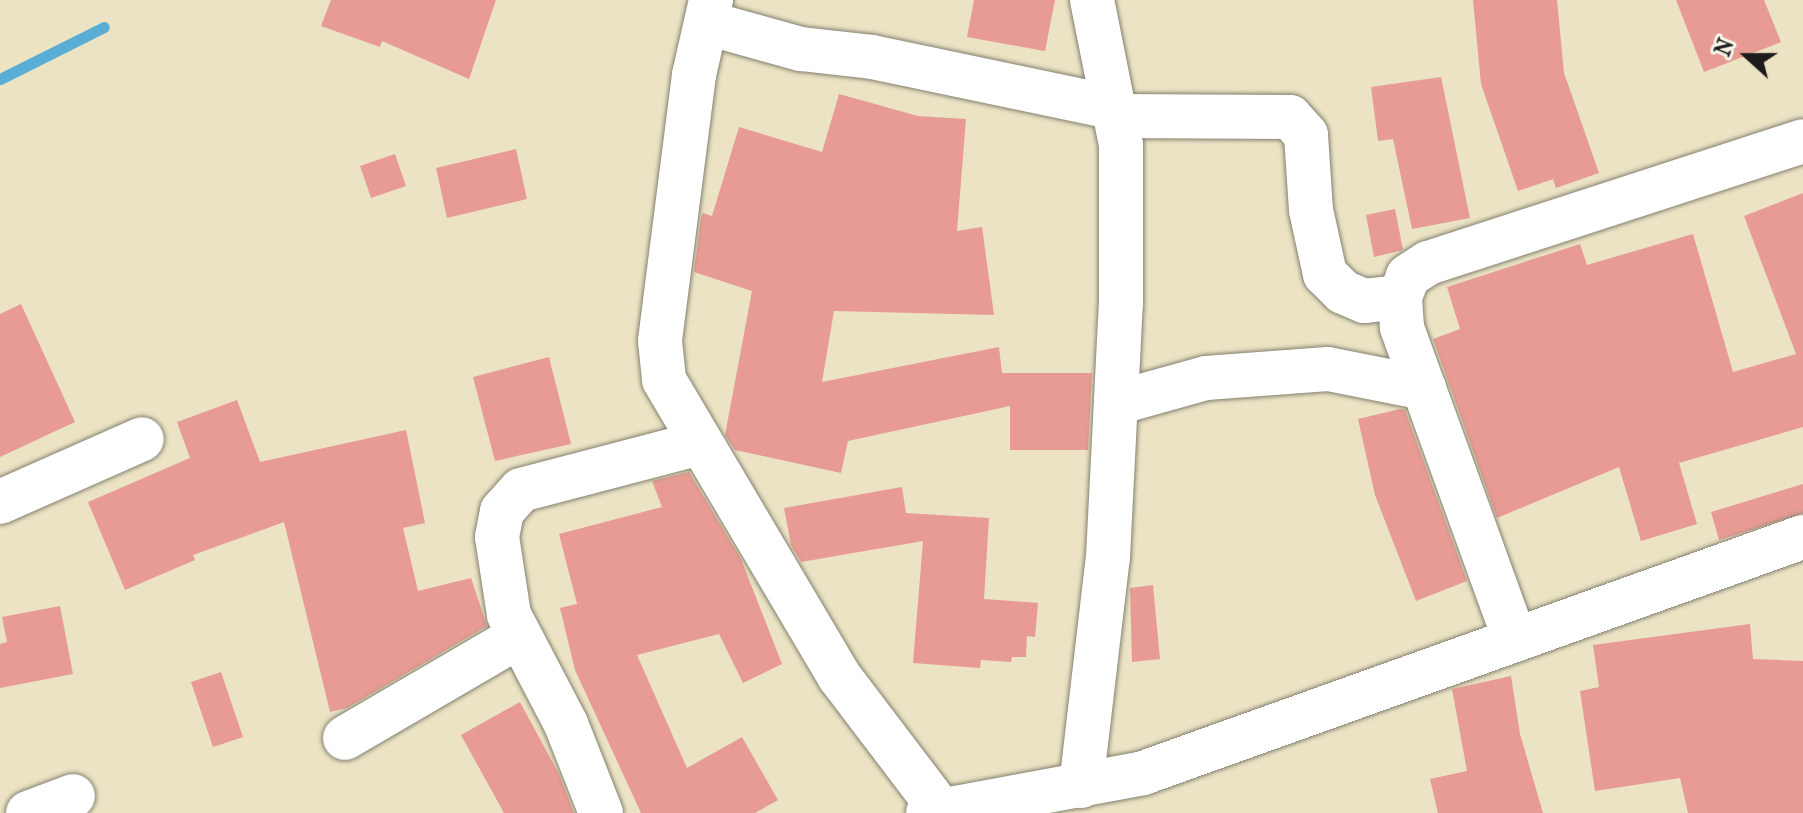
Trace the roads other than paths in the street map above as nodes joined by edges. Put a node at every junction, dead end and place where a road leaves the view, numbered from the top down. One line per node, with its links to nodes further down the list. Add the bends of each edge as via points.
1 (1092, 0): 3 (street)
2 (709, 12): 3 (street, via 801,49 872,57); 10 (street, via 694,75 660,341 664,380)
3 (1117, 112): 5 (street, via 1290,117 1306,135 1311,210 1325,274 1343,292); 8 (street, via 1121,304)
4 (1803, 141): 5 (street, via 1428,263 1408,276)
5 (1401, 312): 6 (street); 7 (street)
6 (1328, 369): 7 (street); 8 (street, via 1206,378)
7 (1424, 388): 14 (street)
8 (1116, 403): 16 (street, via 1108,557)
9 (142, 439): 11 (street)
10 (700, 443): 13 (street, via 521,490 502,511 497,537); 18 (street, via 846,686)
11 (0, 502)
12 (1803, 537): 14 (street)
13 (516, 638): 15 (street); 20 (street, via 566,724)
14 (1515, 640): 16 (street, via 1143,773)
15 (345, 738)
16 (1081, 786): 18 (street)
17 (73, 796): 19 (street)
18 (934, 811)
19 (28, 813)
20 (601, 813)

